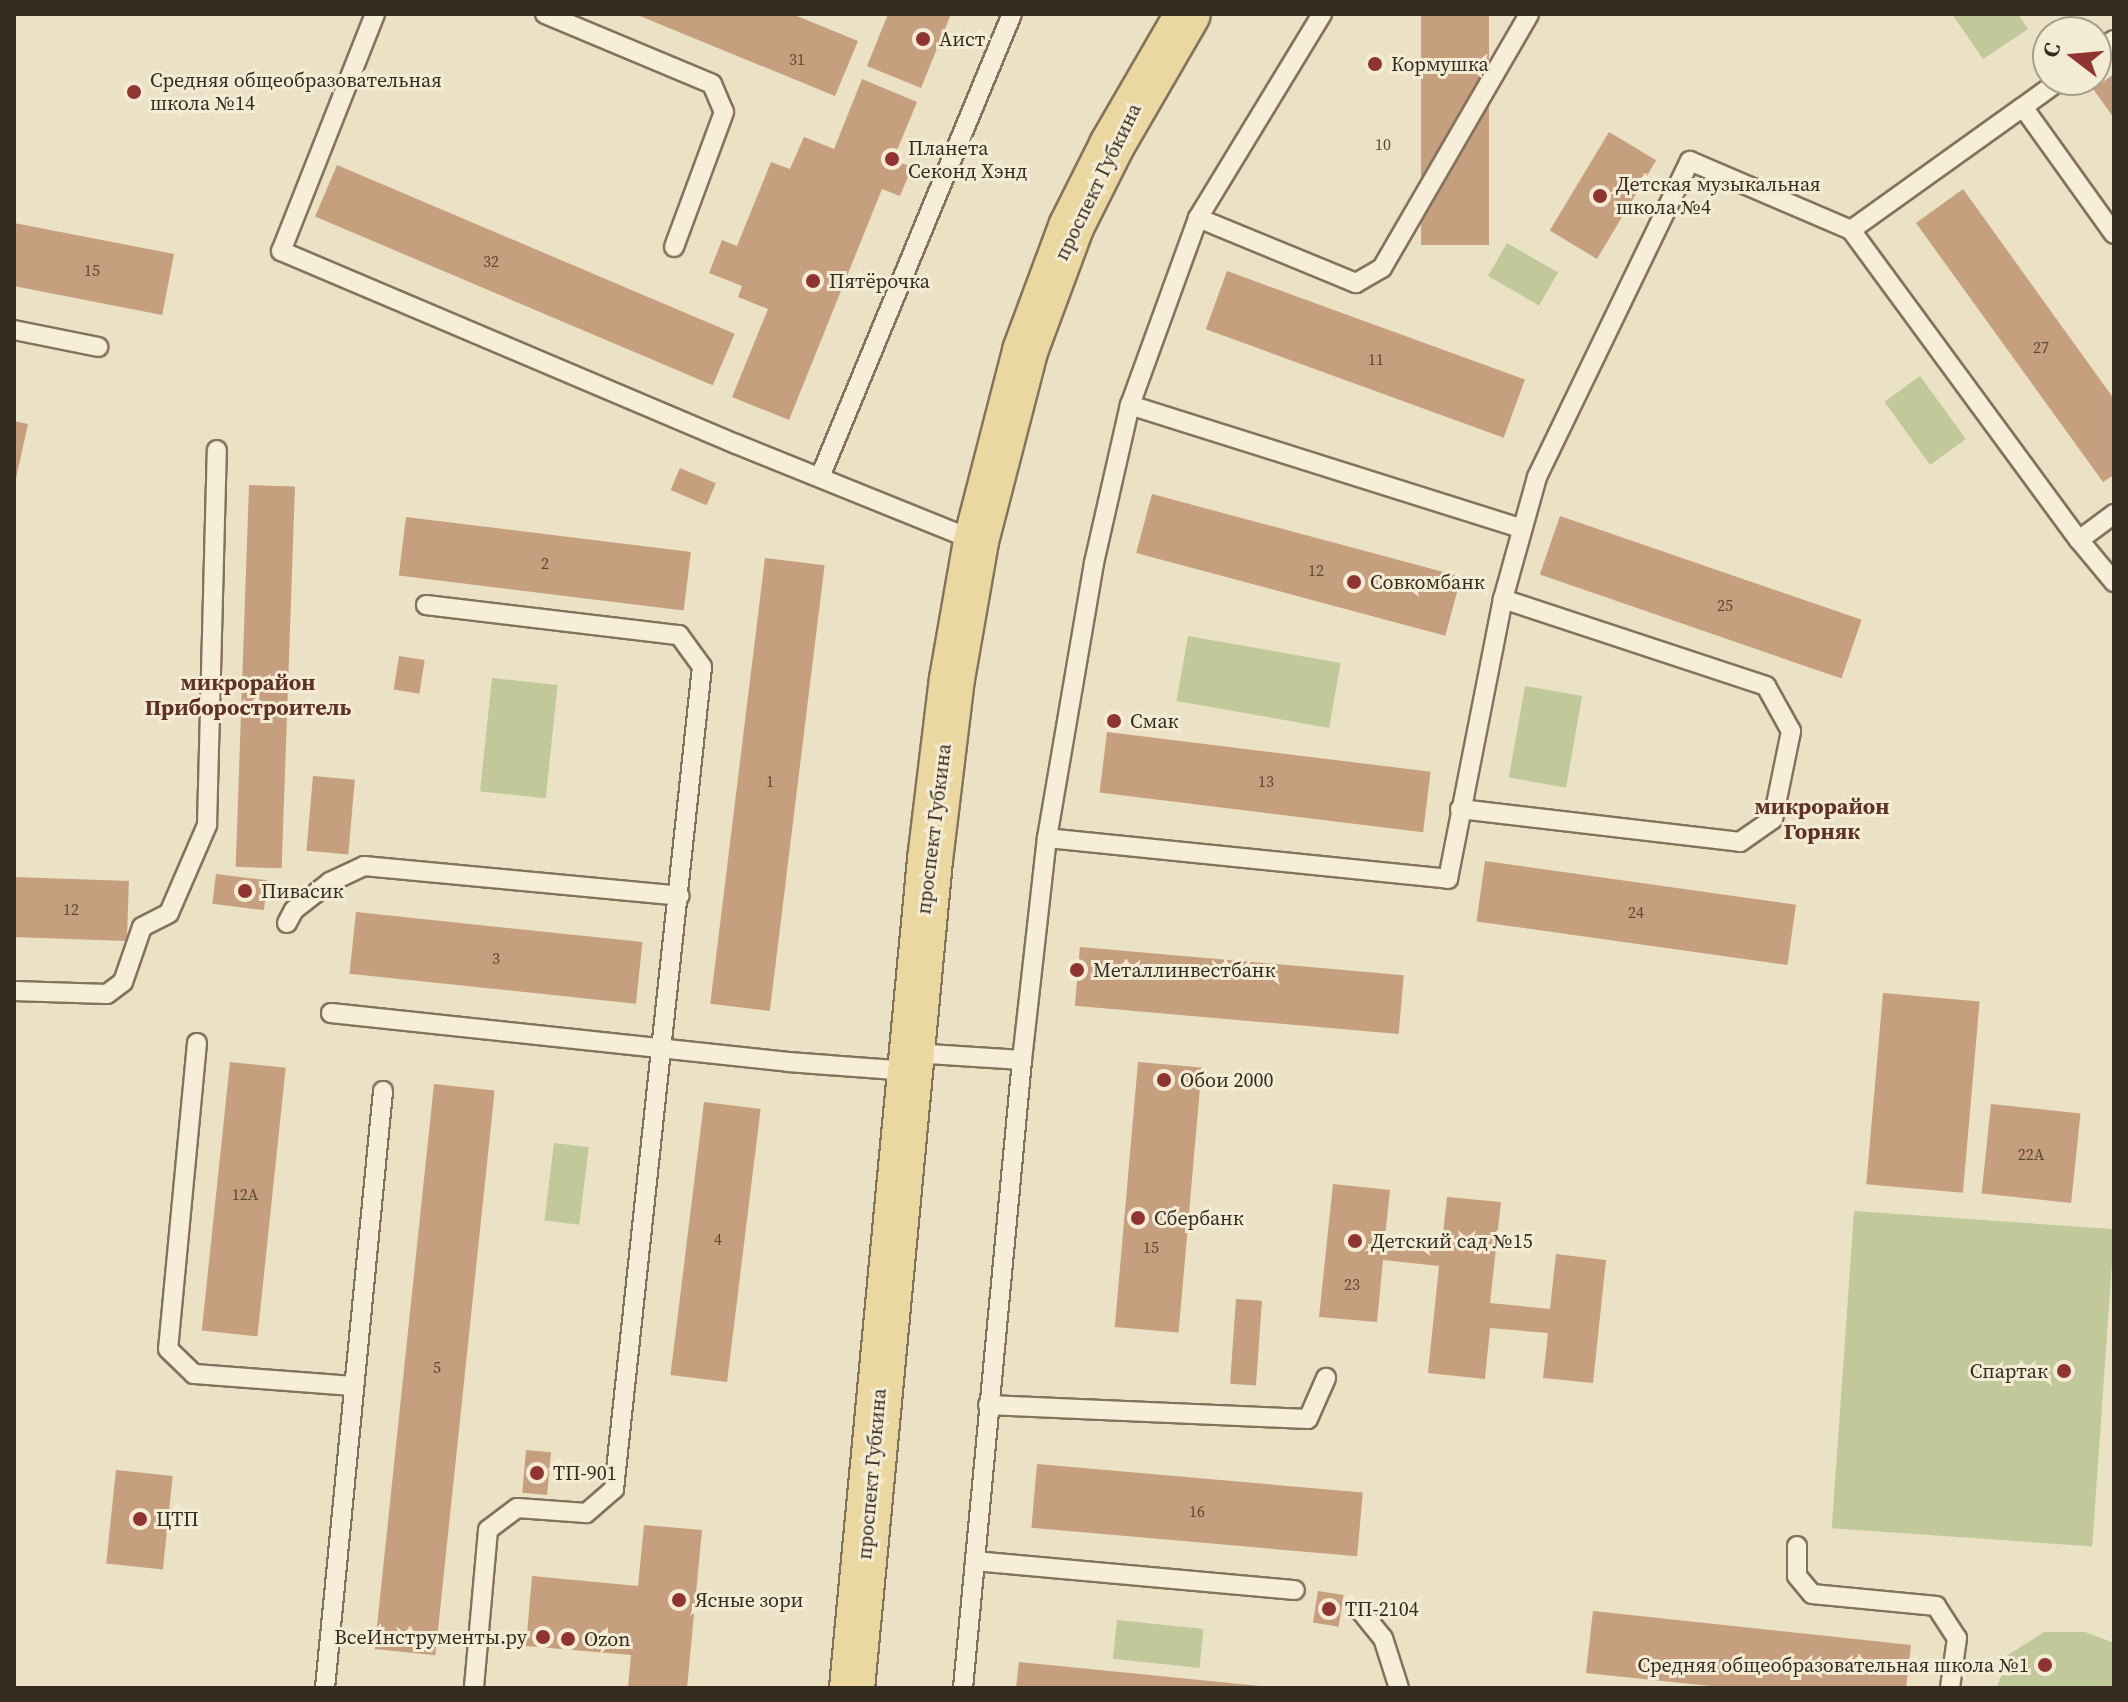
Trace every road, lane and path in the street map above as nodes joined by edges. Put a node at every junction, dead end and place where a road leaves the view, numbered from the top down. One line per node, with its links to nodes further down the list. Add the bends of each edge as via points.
1 (375, 14): 17 (lane, via 281,251)
2 (545, 14): 12 (lane, via 712,84 724,112)
3 (1012, 14): 17 (lane)
4 (1188, 14): 21 (main road, проспект Губкина, via 1071,227 1025,351)
5 (1322, 14): 9 (lane)
6 (1529, 14): 9 (lane, via 1382,268 1356,283)
7 (2038, 96): 8 (lane)
8 (2023, 107): 10 (lane); 11 (lane)
9 (1198, 218): 15 (lane)
10 (1851, 230): 19 (lane, via 1690,161 1537,477); 20 (lane)
11 (2114, 234)
12 (674, 247)
13 (14, 330): 14 (lane)
14 (98, 347)
15 (1130, 405): 19 (lane); 26 (lane, via 1094,563)
16 (217, 450): 29 (lane, via 207,825 169,913 142,927 123,982 107,994)
17 (820, 477): 21 (lane)
18 (2114, 514): 20 (lane)
19 (1521, 528): 23 (lane)
20 (2079, 540): 22 (lane)
21 (976, 541): 34 (main road, проспект Губкина, via 952,679)
22 (2114, 582)
23 (1503, 599): 25 (lane); 25 (lane, via 1766,686 1791,731 1773,819 1740,842)
24 (426, 605): 27 (lane, via 679,635 702,667)
25 (1460, 809): 26 (lane, via 1448,879)
26 (1047, 838): 33 (lane)
27 (680, 896): 28 (lane, via 364,866 330,882 294,910); 32 (lane)
28 (287, 923)
29 (14, 991)
30 (331, 1013): 32 (lane)
31 (197, 1043): 37 (lane, via 168,1349 194,1374)
32 (662, 1047): 34 (lane, via 788,1062); 44 (lane, via 614,1489 586,1513 517,1508 488,1530)
33 (1022, 1060): 34 (lane); 38 (lane)
34 (910, 1062): 45 (main road, проспект Губкина)
35 (383, 1091): 37 (lane)
36 (1326, 1378): 38 (lane, via 1308,1419)
37 (354, 1386): 43 (lane)
38 (988, 1405): 40 (lane)
39 (1797, 1546): 48 (lane, via 1797,1576 1812,1594 1936,1606 1957,1638)
40 (975, 1561): 41 (lane); 46 (lane)
41 (1295, 1590)
42 (1360, 1610): 47 (lane, via 1383,1638)
43 (325, 1688)
44 (474, 1688)
45 (852, 1688)
46 (963, 1688)
47 (1399, 1688)
48 (1950, 1688)

